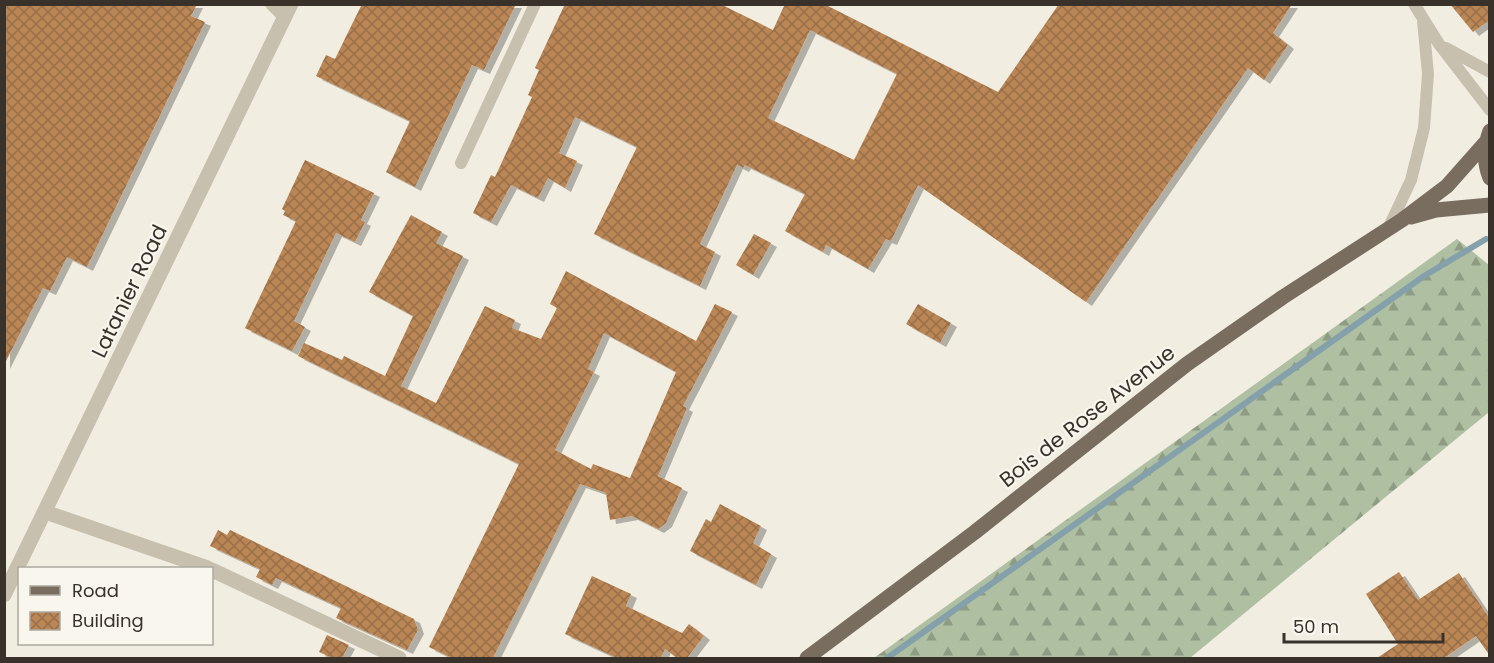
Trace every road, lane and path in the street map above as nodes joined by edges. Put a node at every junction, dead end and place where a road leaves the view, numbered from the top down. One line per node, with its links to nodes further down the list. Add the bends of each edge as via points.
1 (271, 4): 4 (lane)
2 (534, 4): 10 (lane)
3 (1414, 4): 5 (lane)
4 (287, 11): 15 (street, Latanier Road)
5 (1424, 21): 6 (lane); 14 (lane, via 1428,74 1424,128 1410,180)
6 (1439, 44): 7 (lane); 8 (lane)
7 (1490, 72)
8 (1490, 110)
9 (1488, 136): 11 (main road, via 1485,159); 13 (main road, Bois de Rose Avenue, via 1447,186)
10 (460, 163)
11 (1490, 178)
12 (1490, 205): 13 (main road, Bois de Rose Avenue, via 1436,210)
13 (1402, 220): 14 (main road, Bois de Rose Avenue)
14 (1388, 229): 20 (main road, Bois de Rose Avenue, via 1187,364 975,532)
15 (45, 512): 16 (street); 18 (street, Latanier Road)
16 (204, 567)
17 (213, 570): 19 (street)
18 (4, 595)
19 (399, 658)
20 (807, 658)

